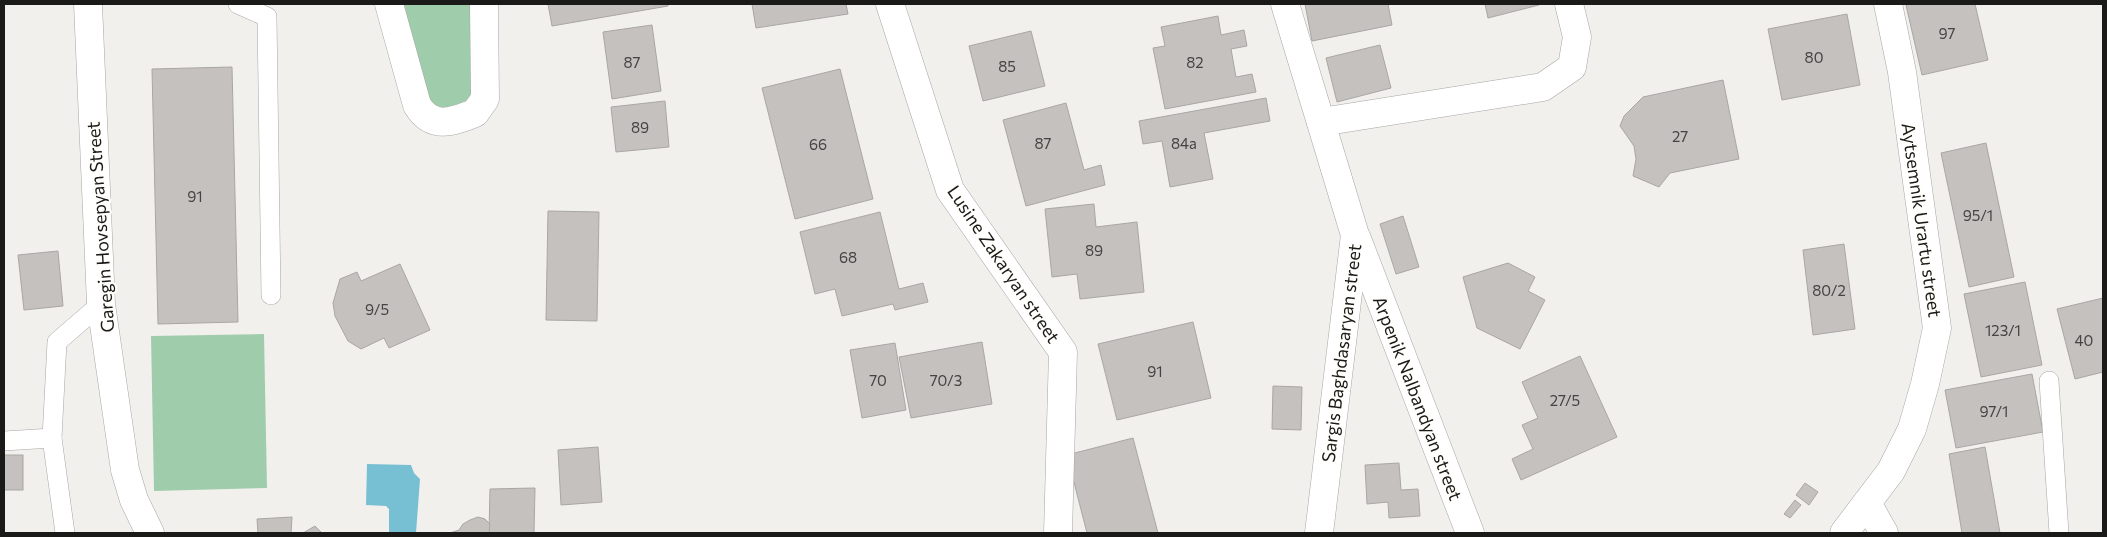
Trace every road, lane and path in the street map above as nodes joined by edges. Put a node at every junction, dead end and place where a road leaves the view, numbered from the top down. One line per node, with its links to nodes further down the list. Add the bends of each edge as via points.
1 (88, 4): 12 (street, Garegin Hovsepyan Street)
2 (238, 4): 11 (lane, via 268,17)
3 (388, 4): 4 (street, via 417,105 431,121 446,122 475,114 485,99)
4 (484, 4)
5 (890, 4): 19 (street, Lusine Zakaryan street, via 950,190 1063,352)
6 (1284, 4): 9 (street, Sargis Baghdasaryan street)
7 (1569, 4): 9 (street, via 1577,37 1572,67 1543,87)
8 (1888, 4): 16 (street, Aytsemnik Urartu street, via 1902,72 1937,328 1912,430 1891,471)
9 (1320, 122): 10 (street, Sargis Baghdasaryan street)
10 (1355, 235): 20 (street, Sargis Baghdasaryan street); 21 (street, Arpenik Nalbandyan street)
11 (271, 295)
12 (101, 304): 14 (lane, via 57,342); 18 (street, Garegin Hovsepyan Street, via 126,470 134,500)
13 (2049, 381): 24 (lane)
14 (52, 438): 15 (lane); 17 (lane)
15 (4, 441)
16 (1867, 503): 22 (street, Aytsemnik Urartu street); 23 (street)
17 (65, 533)
18 (150, 533)
19 (1058, 533)
20 (1319, 533)
21 (1470, 533)
22 (1844, 533)
23 (1884, 533)
24 (2059, 533)

